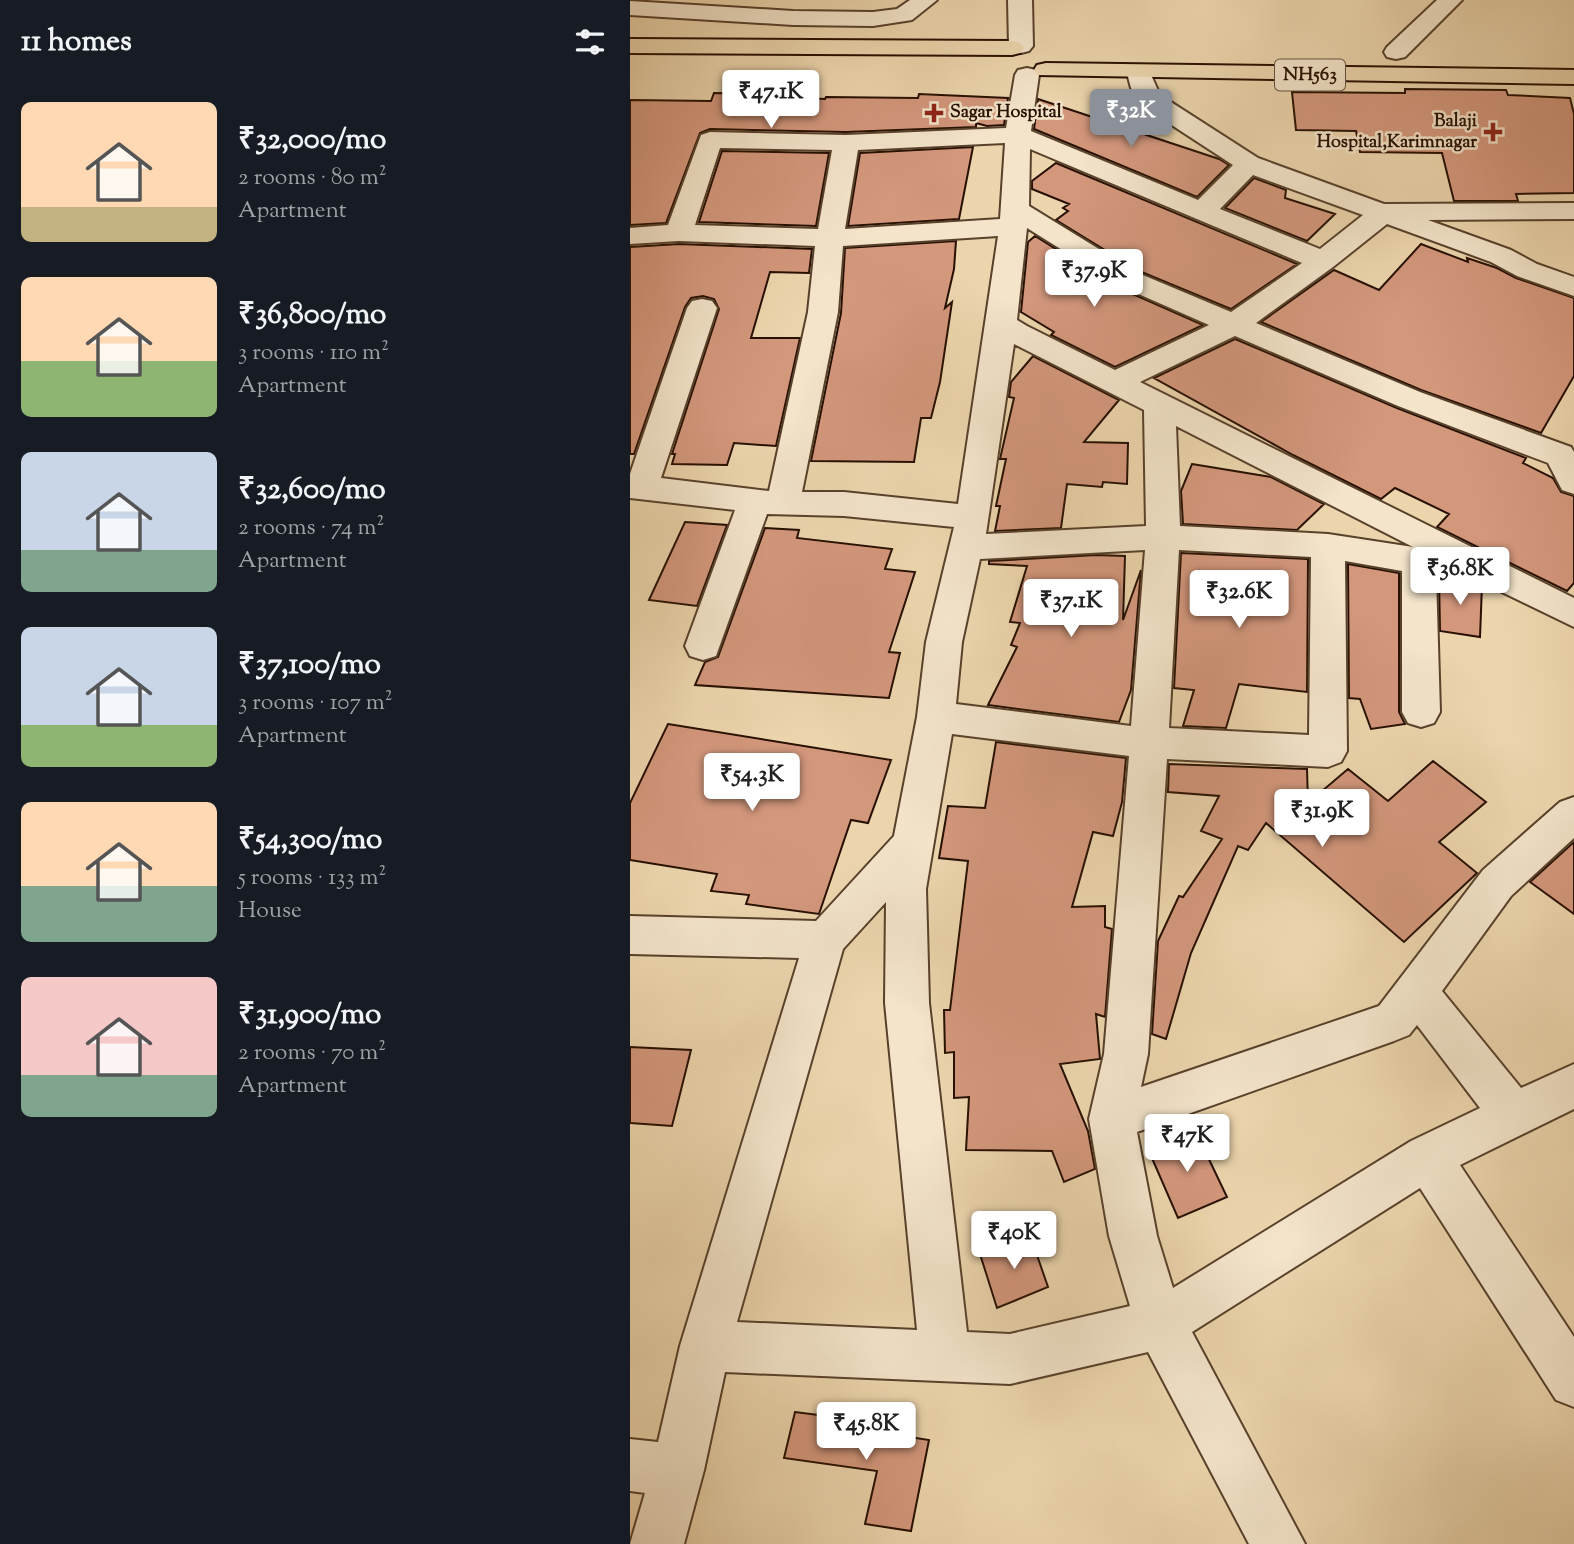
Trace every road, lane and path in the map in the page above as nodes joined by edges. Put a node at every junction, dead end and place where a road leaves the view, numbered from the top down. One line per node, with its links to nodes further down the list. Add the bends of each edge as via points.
1 (925, 0): 4 (street, via 904,15 873,19)
2 (1020, 0): 8 (street)
3 (1450, 0): 6 (street)
4 (630, 8)
5 (630, 46): 8 (highway, NH563)
6 (1396, 52): 7 (highway, NH563); 8 (highway, NH563)
7 (1574, 55)
8 (1026, 59): 9 (highway, NH563); 10 (highway, NH563); 12 (street)
9 (630, 64)
10 (1139, 74): 11 (highway, NH563); 14 (street, via 1150,100)
11 (1574, 77)
12 (1018, 135): 13 (street); 16 (street); 18 (street)
13 (846, 143): 19 (street, via 710,140); 21 (street)
14 (1250, 164): 16 (street); 17 (street)
15 (1574, 211): 17 (street)
16 (1201, 212): 22 (street)
17 (1384, 212): 22 (street); 23 (street)
18 (1014, 218): 21 (street); 25 (street); 26 (street, via 1128,279)
19 (679, 233): 20 (street); 21 (street)
20 (630, 236)
21 (831, 238): 31 (street, via 823,312 798,423)
22 (1323, 261): 26 (street)
23 (1574, 288)
24 (702, 308): 30 (street)
25 (1002, 323): 27 (street); 32 (street)
26 (1233, 325): 27 (street); 29 (street)
27 (1116, 382): 28 (street)
28 (1160, 405): 33 (street); 36 (street)
29 (1570, 460)
30 (636, 486): 31 (street)
31 (770, 501): 32 (street, via 844,504); 38 (street)
32 (970, 532): 33 (street); 40 (street, via 944,642)
33 (1163, 537): 34 (street); 41 (street)
34 (1328, 546): 35 (street); 41 (street, via 1328,751)
35 (1419, 561): 36 (street); 39 (street)
36 (1478, 566): 37 (street)
37 (1574, 614)
38 (703, 646)
39 (1421, 712)
40 (936, 717): 41 (street); 43 (street)
41 (1147, 743): 49 (street, via 1126,1054)
42 (1574, 814): 46 (street, via 1497,883)
43 (913, 843): 45 (street); 53 (street, via 906,889 906,1003)
44 (630, 935): 45 (street)
45 (825, 940): 52 (street)
46 (1416, 991): 48 (street); 49 (street, via 1394,1021)
47 (1574, 1086): 48 (street)
48 (1514, 1115): 50 (street)
49 (1112, 1119): 51 (street, via 1133,1236)
50 (1427, 1157): 51 (street); 54 (street)
51 (1160, 1324): 53 (street, via 1010,1359); 57 (street)
52 (705, 1346): 53 (street); 55 (street)
53 (944, 1356)
54 (1574, 1382)
55 (654, 1468): 56 (street)
56 (657, 1544)
57 (1278, 1544)

